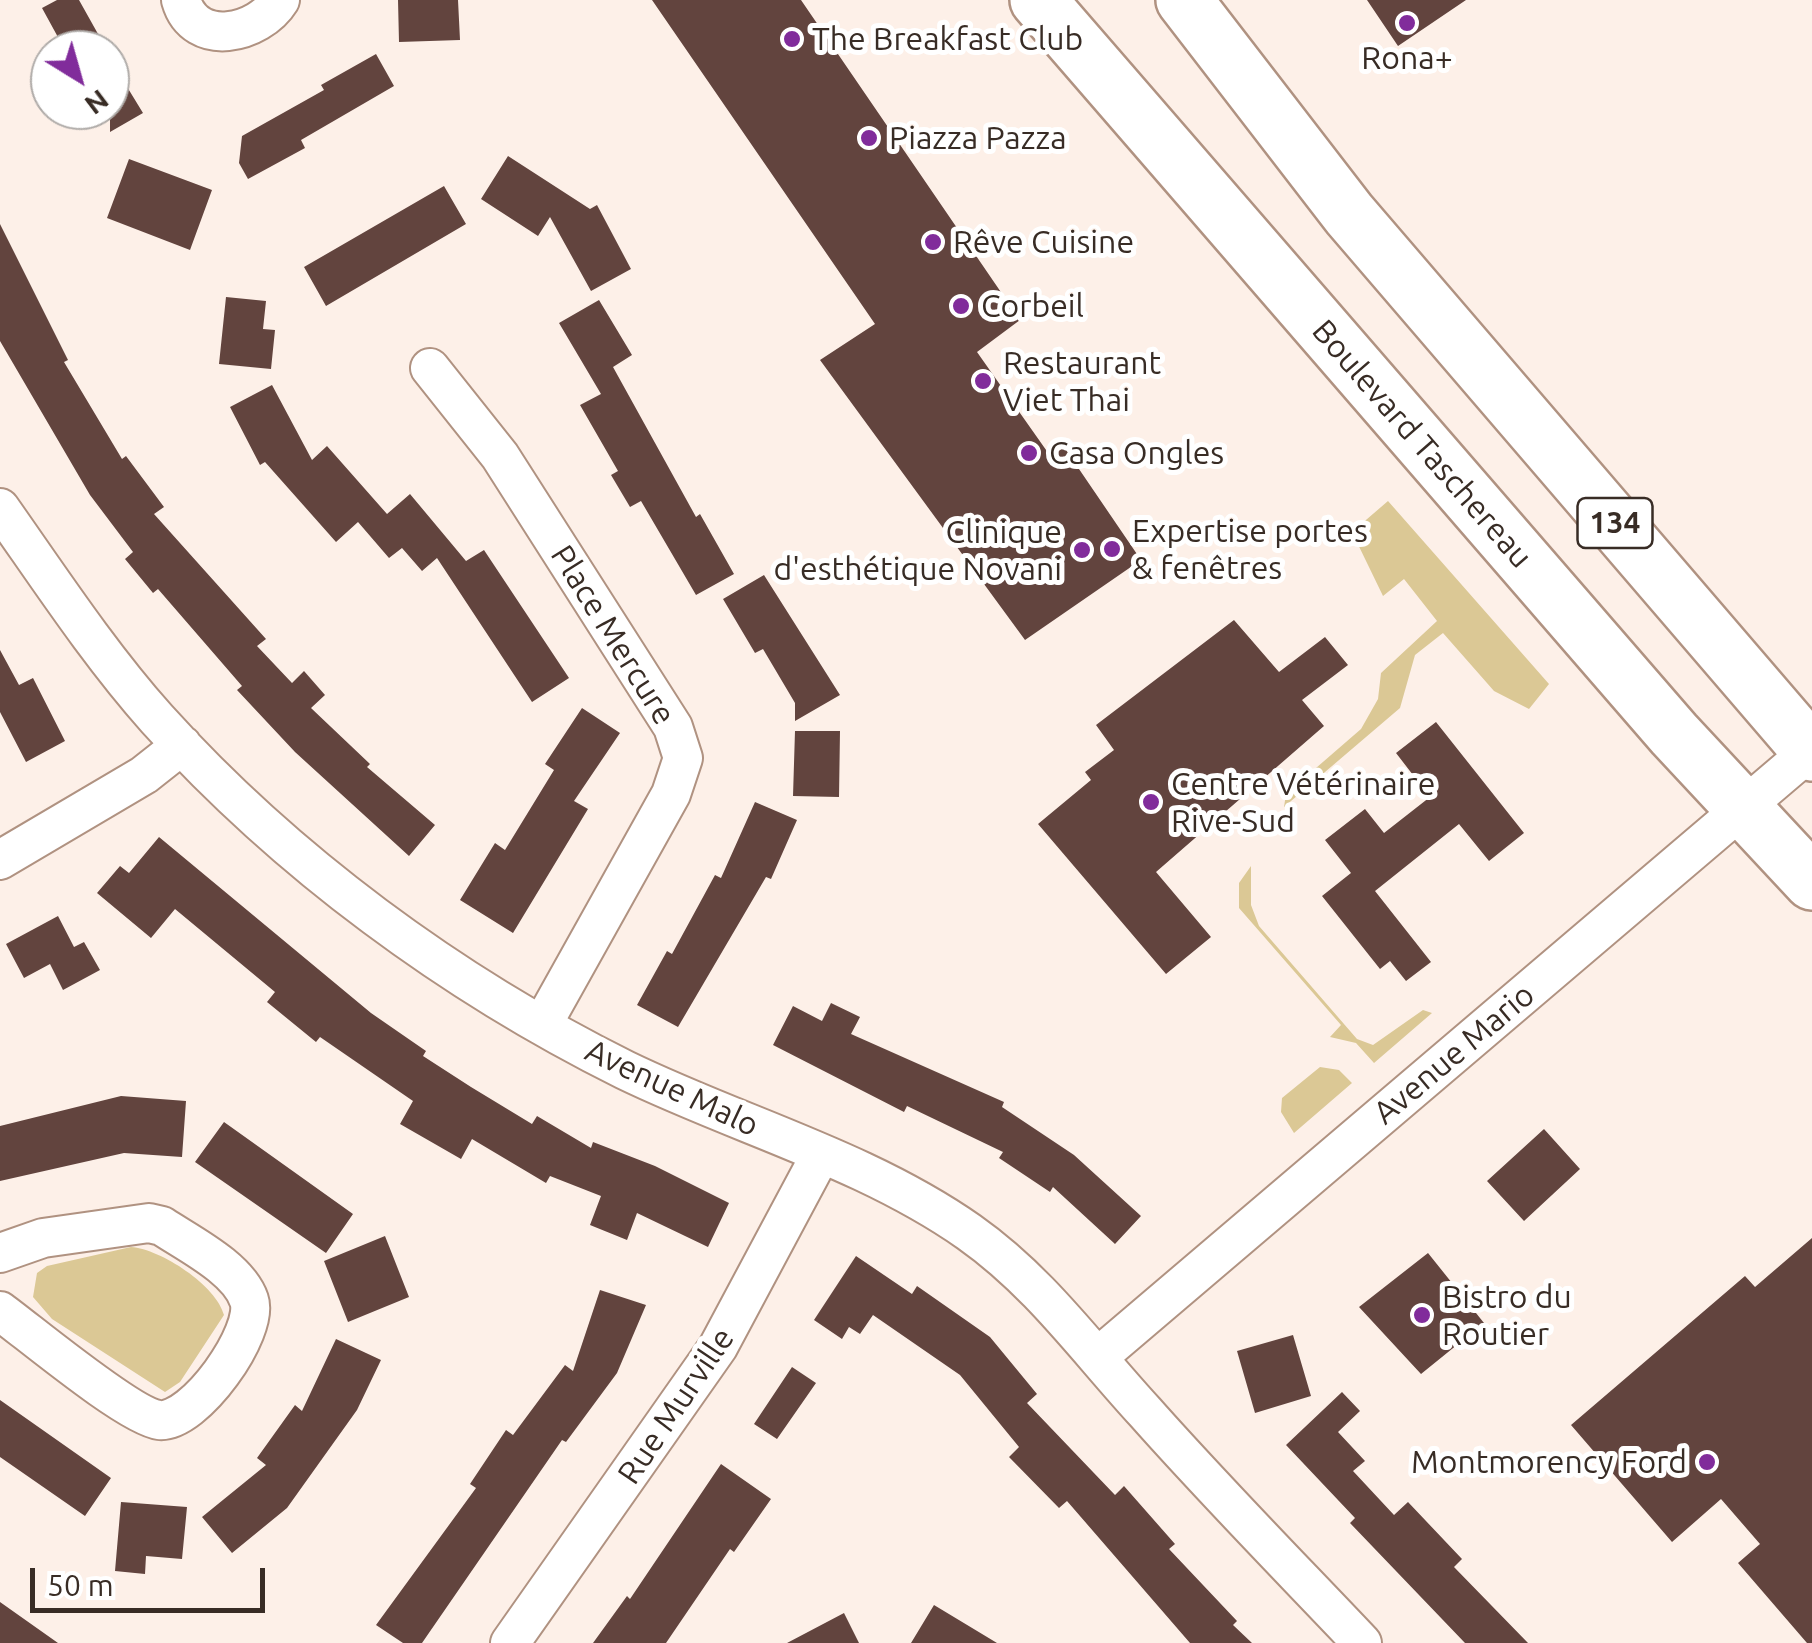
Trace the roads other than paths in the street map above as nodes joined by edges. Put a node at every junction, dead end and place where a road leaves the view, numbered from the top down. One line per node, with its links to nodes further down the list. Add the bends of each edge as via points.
1 (182, 0): 2 (street, via 193,21 230,32 258,23)
2 (280, 0)
3 (1038, 0): 9 (main road, Boulevard Taschereau)
4 (1184, 0): 8 (main road, 134, via 1349,214)
5 (430, 368): 12 (street, Place Mercure, via 500,456 673,727 683,758 670,794)
6 (0, 508): 7 (street, Avenue Malo, via 147,707)
7 (182, 744): 10 (street, via 144,775); 12 (street, Avenue Malo, via 344,891)
8 (1811, 752): 9 (street, Avenue Mario)
9 (1742, 808): 11 (main road, Boulevard Taschereau); 16 (street, Avenue Mario)
10 (0, 860)
11 (1812, 882)
12 (542, 1025): 13 (street, Avenue Malo)
13 (820, 1156): 16 (street, Avenue Malo, via 904,1192 967,1230 1053,1303); 17 (street, Rue Murville, via 718,1348)
14 (0, 1253): 15 (street, via 111,1226 162,1226 232,1276 251,1303 252,1319 200,1399 160,1420 124,1402)
15 (0, 1311)
16 (1098, 1357): 18 (street, Avenue Malo)
17 (510, 1643)
18 (1362, 1643)

